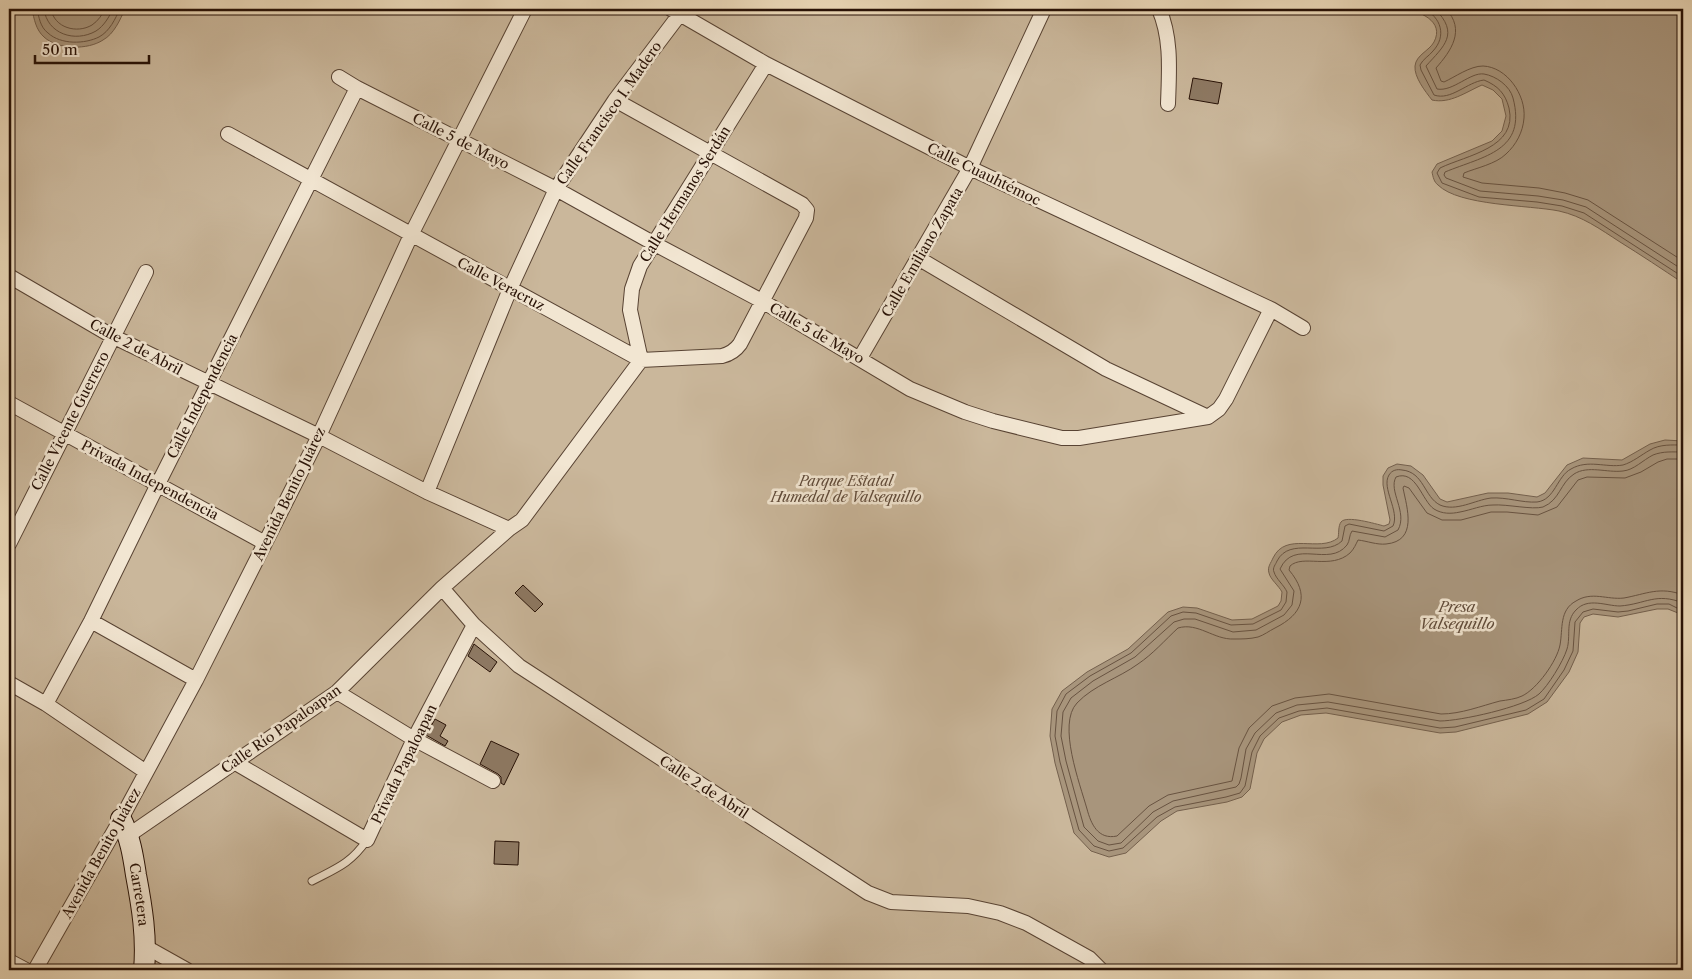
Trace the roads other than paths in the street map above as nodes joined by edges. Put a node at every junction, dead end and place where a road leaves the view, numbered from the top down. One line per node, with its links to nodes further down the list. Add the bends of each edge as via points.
1 (525, 9): 12 (street, Avenida Benito Juárez)
2 (1044, 9): 14 (street, Calle Emiliano Zapata)
3 (1159, 9): 10 (street, via 1166,24 1169,44)
4 (676, 11): 5 (street, Calle Cuauhtémoc); 9 (street, Calle Francisco I. Madero)
5 (696, 15): 6 (street, Calle Cuauhtémoc)
6 (766, 64): 13 (street, Calle Hermanos Serdán); 14 (street, Calle Cuauhtémoc)
7 (340, 77): 8 (street, Calle 5 de Mayo)
8 (357, 88): 12 (street, Calle 5 de Mayo); 15 (street, Calle Independencia)
9 (615, 100): 13 (street); 16 (street, Calle Francisco I. Madero)
10 (1168, 104)
11 (228, 134): 15 (street, Calle Veracruz)
12 (459, 139): 16 (street, Calle 5 de Mayo); 17 (street, Avenida Benito Juárez)
13 (710, 154): 18 (street, Calle Hermanos Serdán); 23 (street, via 802,204 807,210 806,218)
14 (970, 168): 19 (street, Calle Emiliano Zapata); 24 (street, Calle Cuauhtémoc)
15 (311, 180): 17 (street, Calle Veracruz); 29 (street, Calle Independencia)
16 (556, 189): 18 (street, Calle 5 de Mayo); 22 (street, Calle Francisco I. Madero)
17 (411, 235): 22 (street, Calle Veracruz); 33 (street, Avenida Benito Juárez)
18 (653, 243): 23 (street, Calle 5 de Mayo); 28 (street, Calle Hermanos Serdán, via 640,266 631,296 630,310)
19 (918, 258): 27 (street, Calle Emiliano Zapata); 31 (street, via 1106,368)
20 (146, 272): 26 (street, Calle Vicente Guerrero)
21 (9, 276): 26 (street, Calle 2 de Abril)
22 (510, 289): 28 (street, Calle Veracruz); 35 (street, Calle Francisco I. Madero)
23 (762, 301): 27 (street, Calle 5 de Mayo); 28 (street, via 740,344 729,354)
24 (1271, 310): 25 (street, Calle Cuauhtémoc); 31 (street, via 1226,399)
25 (1303, 328)
26 (112, 336): 29 (street, Calle 2 de Abril); 32 (street, Calle Vicente Guerrero)
27 (860, 358): 31 (street, Calle 5 de Mayo, via 910,389 964,412 1062,438)
28 (641, 360): 36 (street, Calle Río Papaloapan, via 522,520)
29 (208, 384): 33 (street, Calle 2 de Abril); 34 (street, Calle Independencia)
30 (9, 403): 32 (street, Privada Independencia)
31 (1208, 417)
32 (63, 434): 34 (street, Privada Independencia); 38 (street, Calle Vicente Guerrero)
33 (319, 436): 35 (street, Calle 2 de Abril); 37 (street, Avenida Benito Juárez)
34 (158, 484): 37 (street, Privada Independencia); 40 (street, Calle Independencia)
35 (427, 492): 36 (street, Calle 2 de Abril)
36 (509, 529): 39 (street, Calle Río Papaloapan)
37 (265, 543): 42 (street, Avenida Benito Juárez)
38 (9, 544)
39 (442, 588): 41 (street, Calle 2 de Abril); 44 (street, Calle Río Papaloapan)
40 (91, 621): 42 (street); 45 (street, Calle Independencia)
41 (474, 625): 46 (street, Privada Papaloapan); 59 (street, Calle 2 de Abril, via 519,666 868,893 891,902 968,906 1000,913 1026,923 1089,958)
42 (196, 680): 48 (street, Avenida Benito Juárez)
43 (9, 683): 45 (street)
44 (337, 692): 46 (street); 47 (street, Calle Río Papaloapan)
45 (46, 704): 48 (street)
46 (414, 739): 49 (street); 51 (street, Privada Papaloapan)
47 (234, 762): 50 (street, Calle Río Papaloapan); 51 (street)
48 (146, 772): 50 (street, Avenida Benito Juárez)
49 (493, 781)
50 (125, 827): 53 (street, Carretera, via 144,919); 56 (street, Avenida Benito Juárez)
51 (367, 840): 52 (lane, Privada Papaloapan, via 347,863)
52 (312, 881)
53 (146, 947): 57 (street, Carretera); 58 (street)
54 (9, 961): 55 (street)
55 (26, 970)
56 (35, 970)
57 (144, 970)
58 (187, 970)
59 (1101, 970)

